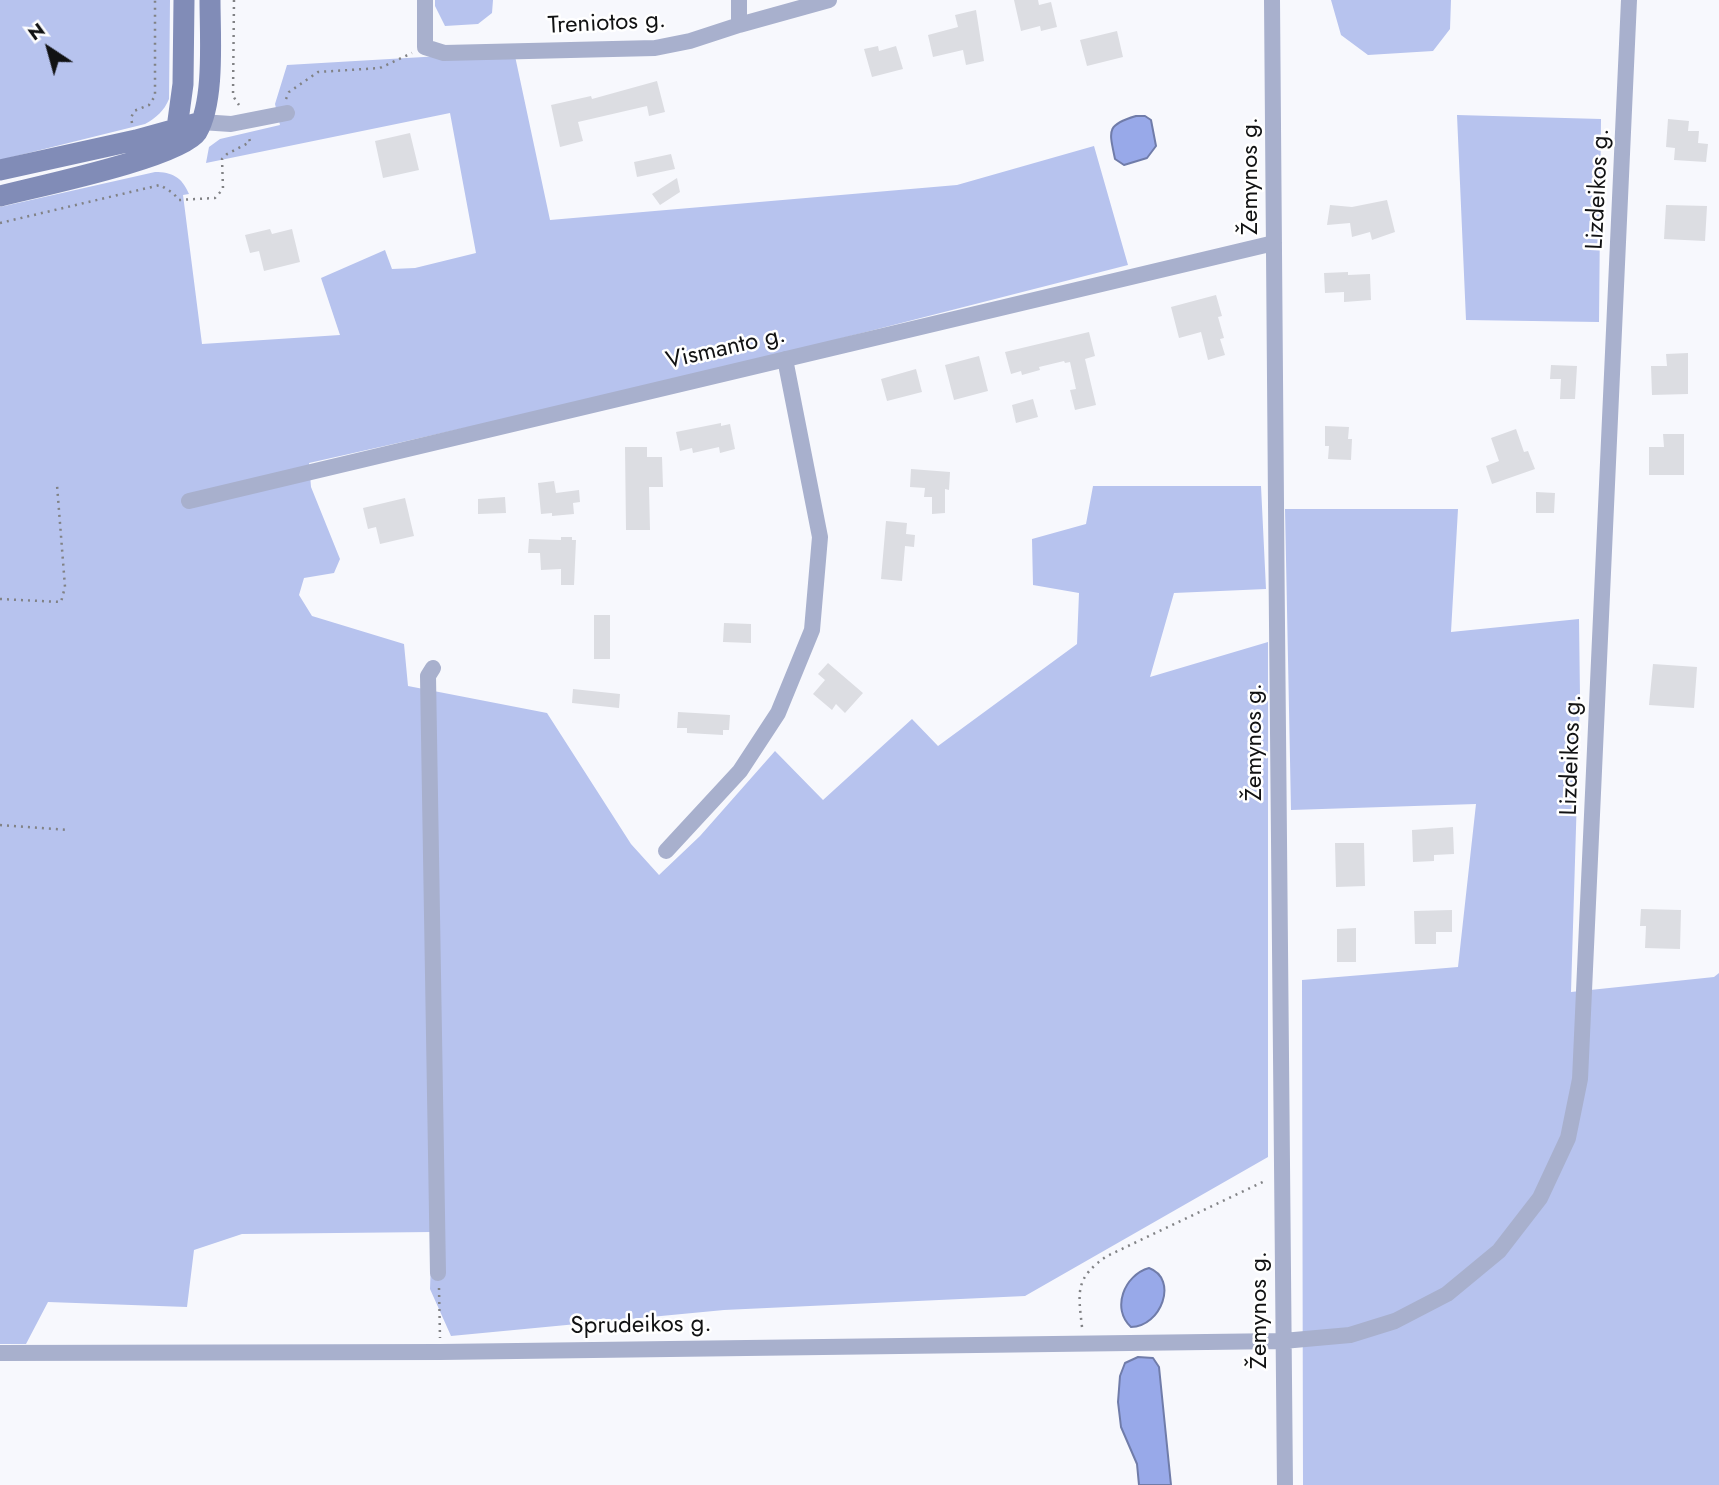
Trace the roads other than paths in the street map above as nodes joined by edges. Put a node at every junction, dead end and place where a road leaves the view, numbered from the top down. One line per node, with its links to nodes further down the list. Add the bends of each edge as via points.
1 (184, 0): 11 (main road)
2 (210, 0): 10 (main road, via 210,82)
3 (425, 0): 8 (street, Treniotos g., via 425,47 444,53 655,48)
4 (739, 0): 8 (street)
5 (829, 0): 8 (street, Treniotos g.)
6 (1272, 0): 14 (street, Žemynos g.)
7 (1629, 0): 20 (street, Lizdeikos g., via 1588,930 1580,1079 1568,1138 1540,1198 1499,1251 1447,1294 1395,1321 1350,1335)
8 (739, 25)
9 (287, 113): 10 (street, via 231,124)
10 (201, 122): 11 (main road)
11 (178, 136): 12 (main road, via 136,140); 13 (main road, via 140,160)
12 (0, 170)
13 (0, 195)
14 (1274, 243): 15 (street, Vismanto g.); 20 (street, Žemynos g.)
15 (785, 359): 16 (street, Vismanto g.); 18 (street, via 820,537 812,630 778,713 740,772)
16 (189, 501)
17 (433, 668): 19 (street, via 428,676)
18 (666, 851)
19 (438, 1273)
20 (1283, 1341): 21 (street, Sprudeikos g.); 22 (street, Žemynos g.)
21 (0, 1353)
22 (1285, 1485)

